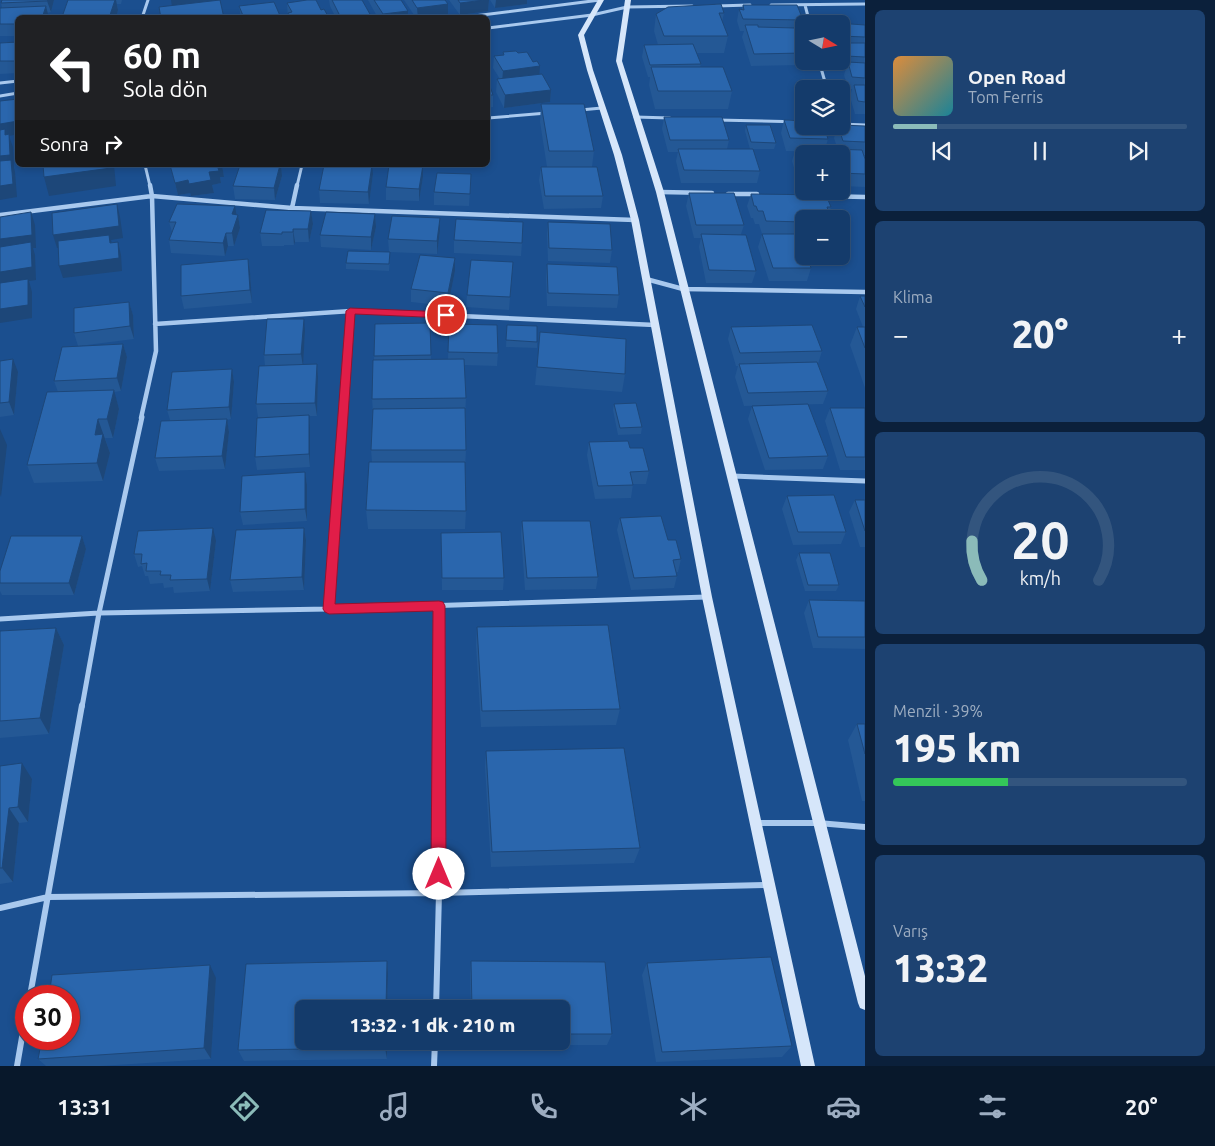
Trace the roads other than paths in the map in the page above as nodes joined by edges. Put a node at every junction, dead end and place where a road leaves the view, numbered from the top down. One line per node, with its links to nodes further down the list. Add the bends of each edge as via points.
1 (148, 0): 10 (street)
2 (601, 0): 11 (street); 12 (street)
3 (627, 3): 8 (street); 12 (street); 22 (street, via 619,62)
4 (865, 4): 7 (street)
5 (755, 5): 9 (street)
6 (765, 5): 7 (street)
7 (805, 5): 13 (street)
8 (696, 6)
9 (716, 6)
10 (143, 15)
11 (482, 15)
12 (592, 15): 14 (street); 19 (street, via 581,35)
13 (808, 15)
14 (490, 28)
15 (15, 81): 16 (street)
16 (0, 83)
17 (15, 94): 18 (street)
18 (0, 96)
19 (602, 108): 20 (street); 38 (street)
20 (573, 110)
21 (554, 112): 23 (street)
22 (635, 117): 24 (street); 31 (street)
23 (490, 118)
24 (675, 118)
25 (715, 120): 26 (street)
26 (795, 122)
27 (850, 124): 28 (street)
28 (865, 125)
29 (145, 167): 33 (street)
30 (302, 167): 36 (street)
31 (660, 192): 32 (street); 40 (street)
32 (767, 195)
33 (152, 196): 36 (street); 37 (street); 43 (street)
34 (850, 197): 35 (street)
35 (865, 197)
36 (292, 208): 38 (street)
37 (0, 215)
38 (635, 220): 39 (street)
39 (646, 279): 40 (street); 44 (street)
40 (683, 288): 41 (street); 45 (street)
41 (865, 292)
42 (350, 311): 43 (street); 44 (street); 49 (street)
43 (155, 324): 50 (street, via 156,351)
44 (655, 325): 47 (street)
45 (732, 476): 46 (street); 53 (street)
46 (865, 481)
47 (707, 597): 48 (street); 52 (street)
48 (439, 606): 49 (street); 56 (street)
49 (329, 609): 50 (street)
50 (99, 613): 51 (street); 57 (street)
51 (0, 619)
52 (756, 823): 53 (street); 55 (street)
53 (818, 823): 54 (street); 61 (street)
54 (865, 827)
55 (768, 885): 56 (street); 66 (street)
56 (439, 893): 57 (street); 60 (street)
57 (48, 897): 58 (street); 59 (street)
58 (0, 908)
59 (32, 985)
60 (436, 1000)
61 (865, 1003)
62 (20, 1050): 64 (street)
63 (435, 1050): 65 (street)
64 (17, 1066)
65 (434, 1066)
66 (808, 1066)

